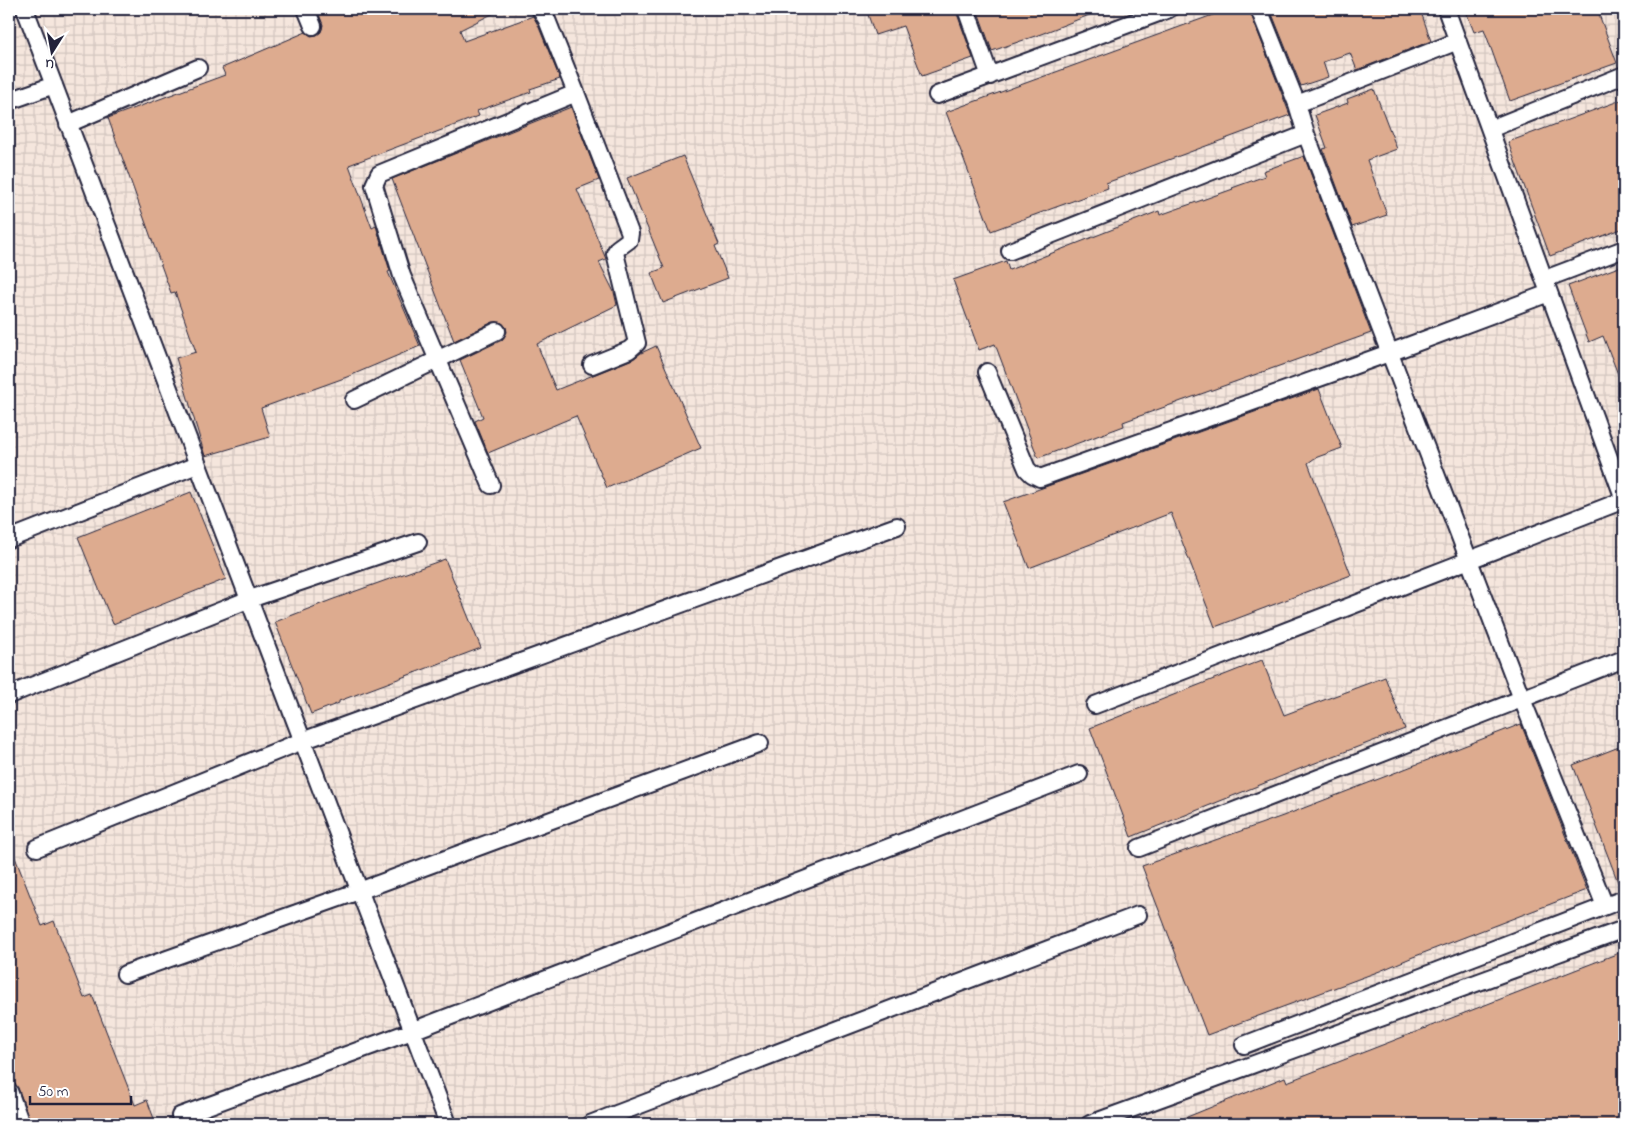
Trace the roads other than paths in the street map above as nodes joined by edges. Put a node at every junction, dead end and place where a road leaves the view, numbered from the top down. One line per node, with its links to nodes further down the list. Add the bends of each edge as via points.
1 (25, 9): 13 (lane)
2 (306, 9): 8 (lane)
3 (540, 9): 14 (lane)
4 (966, 9): 12 (lane)
5 (1169, 9): 12 (lane)
6 (1259, 9): 17 (lane)
7 (1446, 9): 9 (lane)
8 (313, 26)
9 (1458, 42): 17 (lane); 19 (lane)
10 (198, 68): 18 (lane)
11 (1624, 75): 19 (lane)
12 (990, 76): 15 (lane)
13 (54, 85): 16 (lane); 18 (lane)
14 (576, 92): 26 (lane, via 378,174 374,185 402,276); 27 (lane, via 630,233 628,240 615,253 637,343 629,350)
15 (937, 96)
16 (9, 102)
17 (1297, 104): 20 (lane)
18 (68, 124): 30 (lane)
19 (1490, 129): 23 (lane)
20 (1306, 134): 22 (lane); 25 (lane)
21 (1624, 249): 23 (lane)
22 (1010, 251)
23 (1547, 286): 25 (lane); 32 (lane)
24 (497, 331): 26 (lane)
25 (1389, 353): 28 (lane, via 1040,478 1027,469); 36 (lane)
26 (437, 360): 29 (lane); 31 (lane)
27 (592, 365)
28 (987, 372)
29 (354, 400)
30 (197, 465): 34 (lane); 37 (lane)
31 (491, 485)
32 (1624, 500): 36 (lane)
33 (898, 526): 42 (lane)
34 (9, 539)
35 (418, 542): 37 (lane)
36 (1468, 560): 40 (lane); 41 (lane)
37 (250, 599): 39 (lane); 42 (lane)
38 (1624, 659): 40 (lane)
39 (9, 695)
40 (1522, 699): 46 (lane); 49 (lane)
41 (1095, 705)
42 (302, 741): 45 (lane); 47 (lane)
43 (760, 743): 47 (lane)
44 (1079, 774): 53 (lane)
45 (37, 848)
46 (1138, 848)
47 (359, 892): 52 (lane); 53 (lane)
48 (1624, 899): 49 (lane)
49 (1605, 906): 54 (lane)
50 (1138, 915): 60 (lane)
51 (1624, 929): 57 (lane)
52 (125, 974)
53 (412, 1031): 56 (lane); 59 (lane)
54 (1244, 1045)
55 (9, 1091): 58 (lane)
56 (180, 1116)
57 (1128, 1117): 61 (lane)
58 (21, 1124)
59 (448, 1124)
60 (590, 1124)
61 (1090, 1124)

